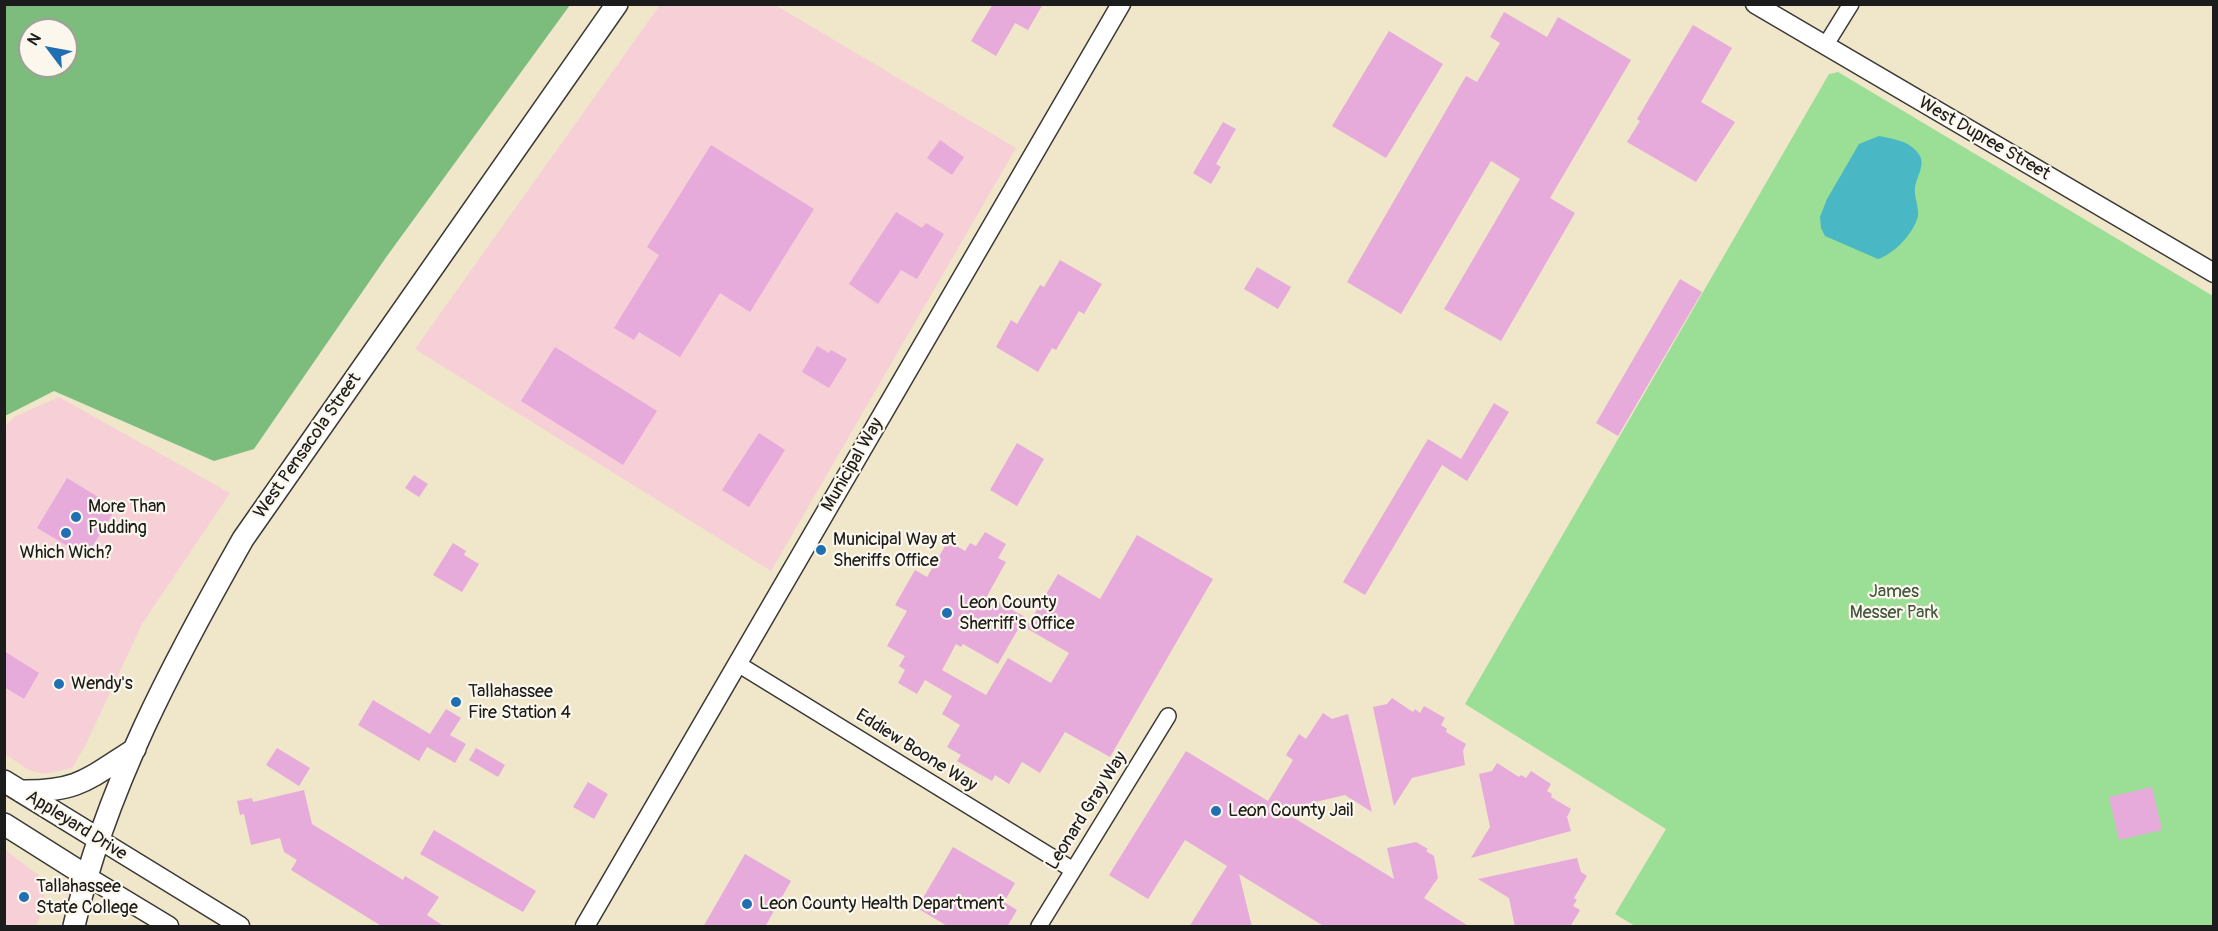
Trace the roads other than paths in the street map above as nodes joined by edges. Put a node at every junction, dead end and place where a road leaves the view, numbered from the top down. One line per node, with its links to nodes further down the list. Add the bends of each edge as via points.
1 (617, 4): 9 (main road, West Pensacola Street, via 243,539 187,637)
2 (1121, 4): 7 (street, Municipal Way)
3 (1755, 4): 5 (street, West Dupree Street)
4 (1851, 4): 5 (street)
5 (1826, 46): 6 (street, West Dupree Street)
6 (2214, 273)
7 (738, 664): 13 (street, Eddiew Boone Way); 18 (street, Municipal Way)
8 (1168, 716): 13 (street, Leonard Gray Way)
9 (135, 749): 10 (main road, via 83,783 63,790); 12 (main road, West Pensacola Street)
10 (12, 786): 12 (main road, Appleyard Drive)
11 (4, 824): 14 (main road, Appleyard Drive)
12 (100, 840): 14 (main road, West Pensacola Street); 17 (street, Appleyard Drive)
13 (1073, 870): 19 (street, Leonard Gray Way)
14 (88, 877): 15 (main road, West Pensacola Street); 16 (street, Appleyard Drive)
15 (74, 927)
16 (169, 927)
17 (240, 927)
18 (585, 927)
19 (1039, 927)

